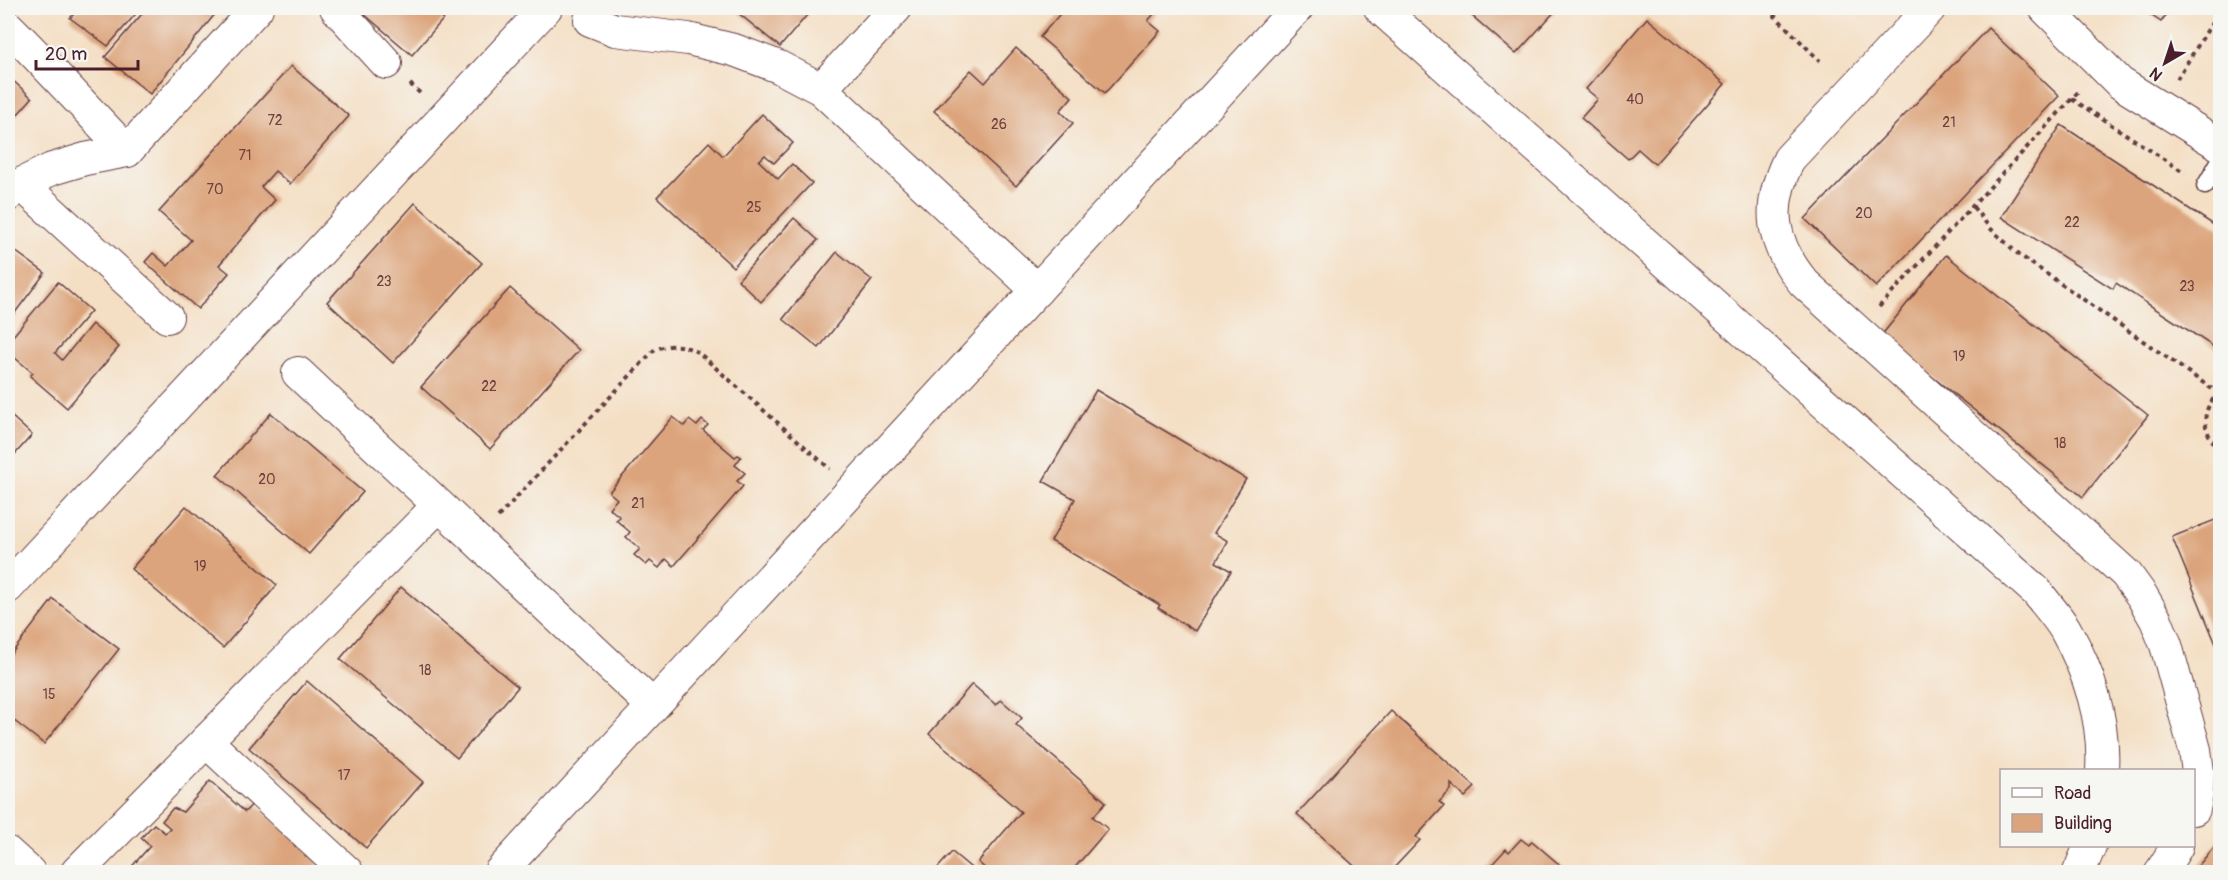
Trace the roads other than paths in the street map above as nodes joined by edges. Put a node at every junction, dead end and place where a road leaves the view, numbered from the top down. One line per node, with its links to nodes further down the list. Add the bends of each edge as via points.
1 (257, 8): 14 (street)
2 (336, 8): 11 (street)
3 (546, 8): 22 (street)
4 (896, 8): 12 (street)
5 (1297, 8): 18 (street)
6 (1380, 8): 25 (street, via 2037,592 2064,628 2084,667 2097,709)
7 (1930, 8): 26 (street, via 1789,159 1774,201 1779,245 1803,283 2126,574 2156,620 2166,645 2195,750)
8 (2045, 8): 13 (street, via 2120,83)
9 (590, 20): 12 (street, via 615,30 688,39 734,50)
10 (8, 27): 14 (street)
11 (386, 63)
12 (821, 89): 18 (street)
13 (2220, 145)
14 (127, 151): 17 (street, via 63,165)
15 (2220, 160): 16 (lane)
16 (2205, 186)
17 (14, 189): 19 (street)
18 (1037, 290): 23 (street)
19 (167, 317)
20 (297, 373): 21 (street)
21 (438, 506): 23 (street); 24 (street)
22 (8, 588)
23 (653, 706): 33 (street)
24 (206, 741): 31 (street); 32 (street)
25 (2103, 769)
26 (2195, 802)
27 (2090, 847): 34 (street)
28 (2176, 847): 35 (street)
29 (8, 853): 30 (street)
30 (29, 873)
31 (77, 873)
32 (347, 873)
33 (500, 873)
34 (2079, 873)
35 (2161, 873)

